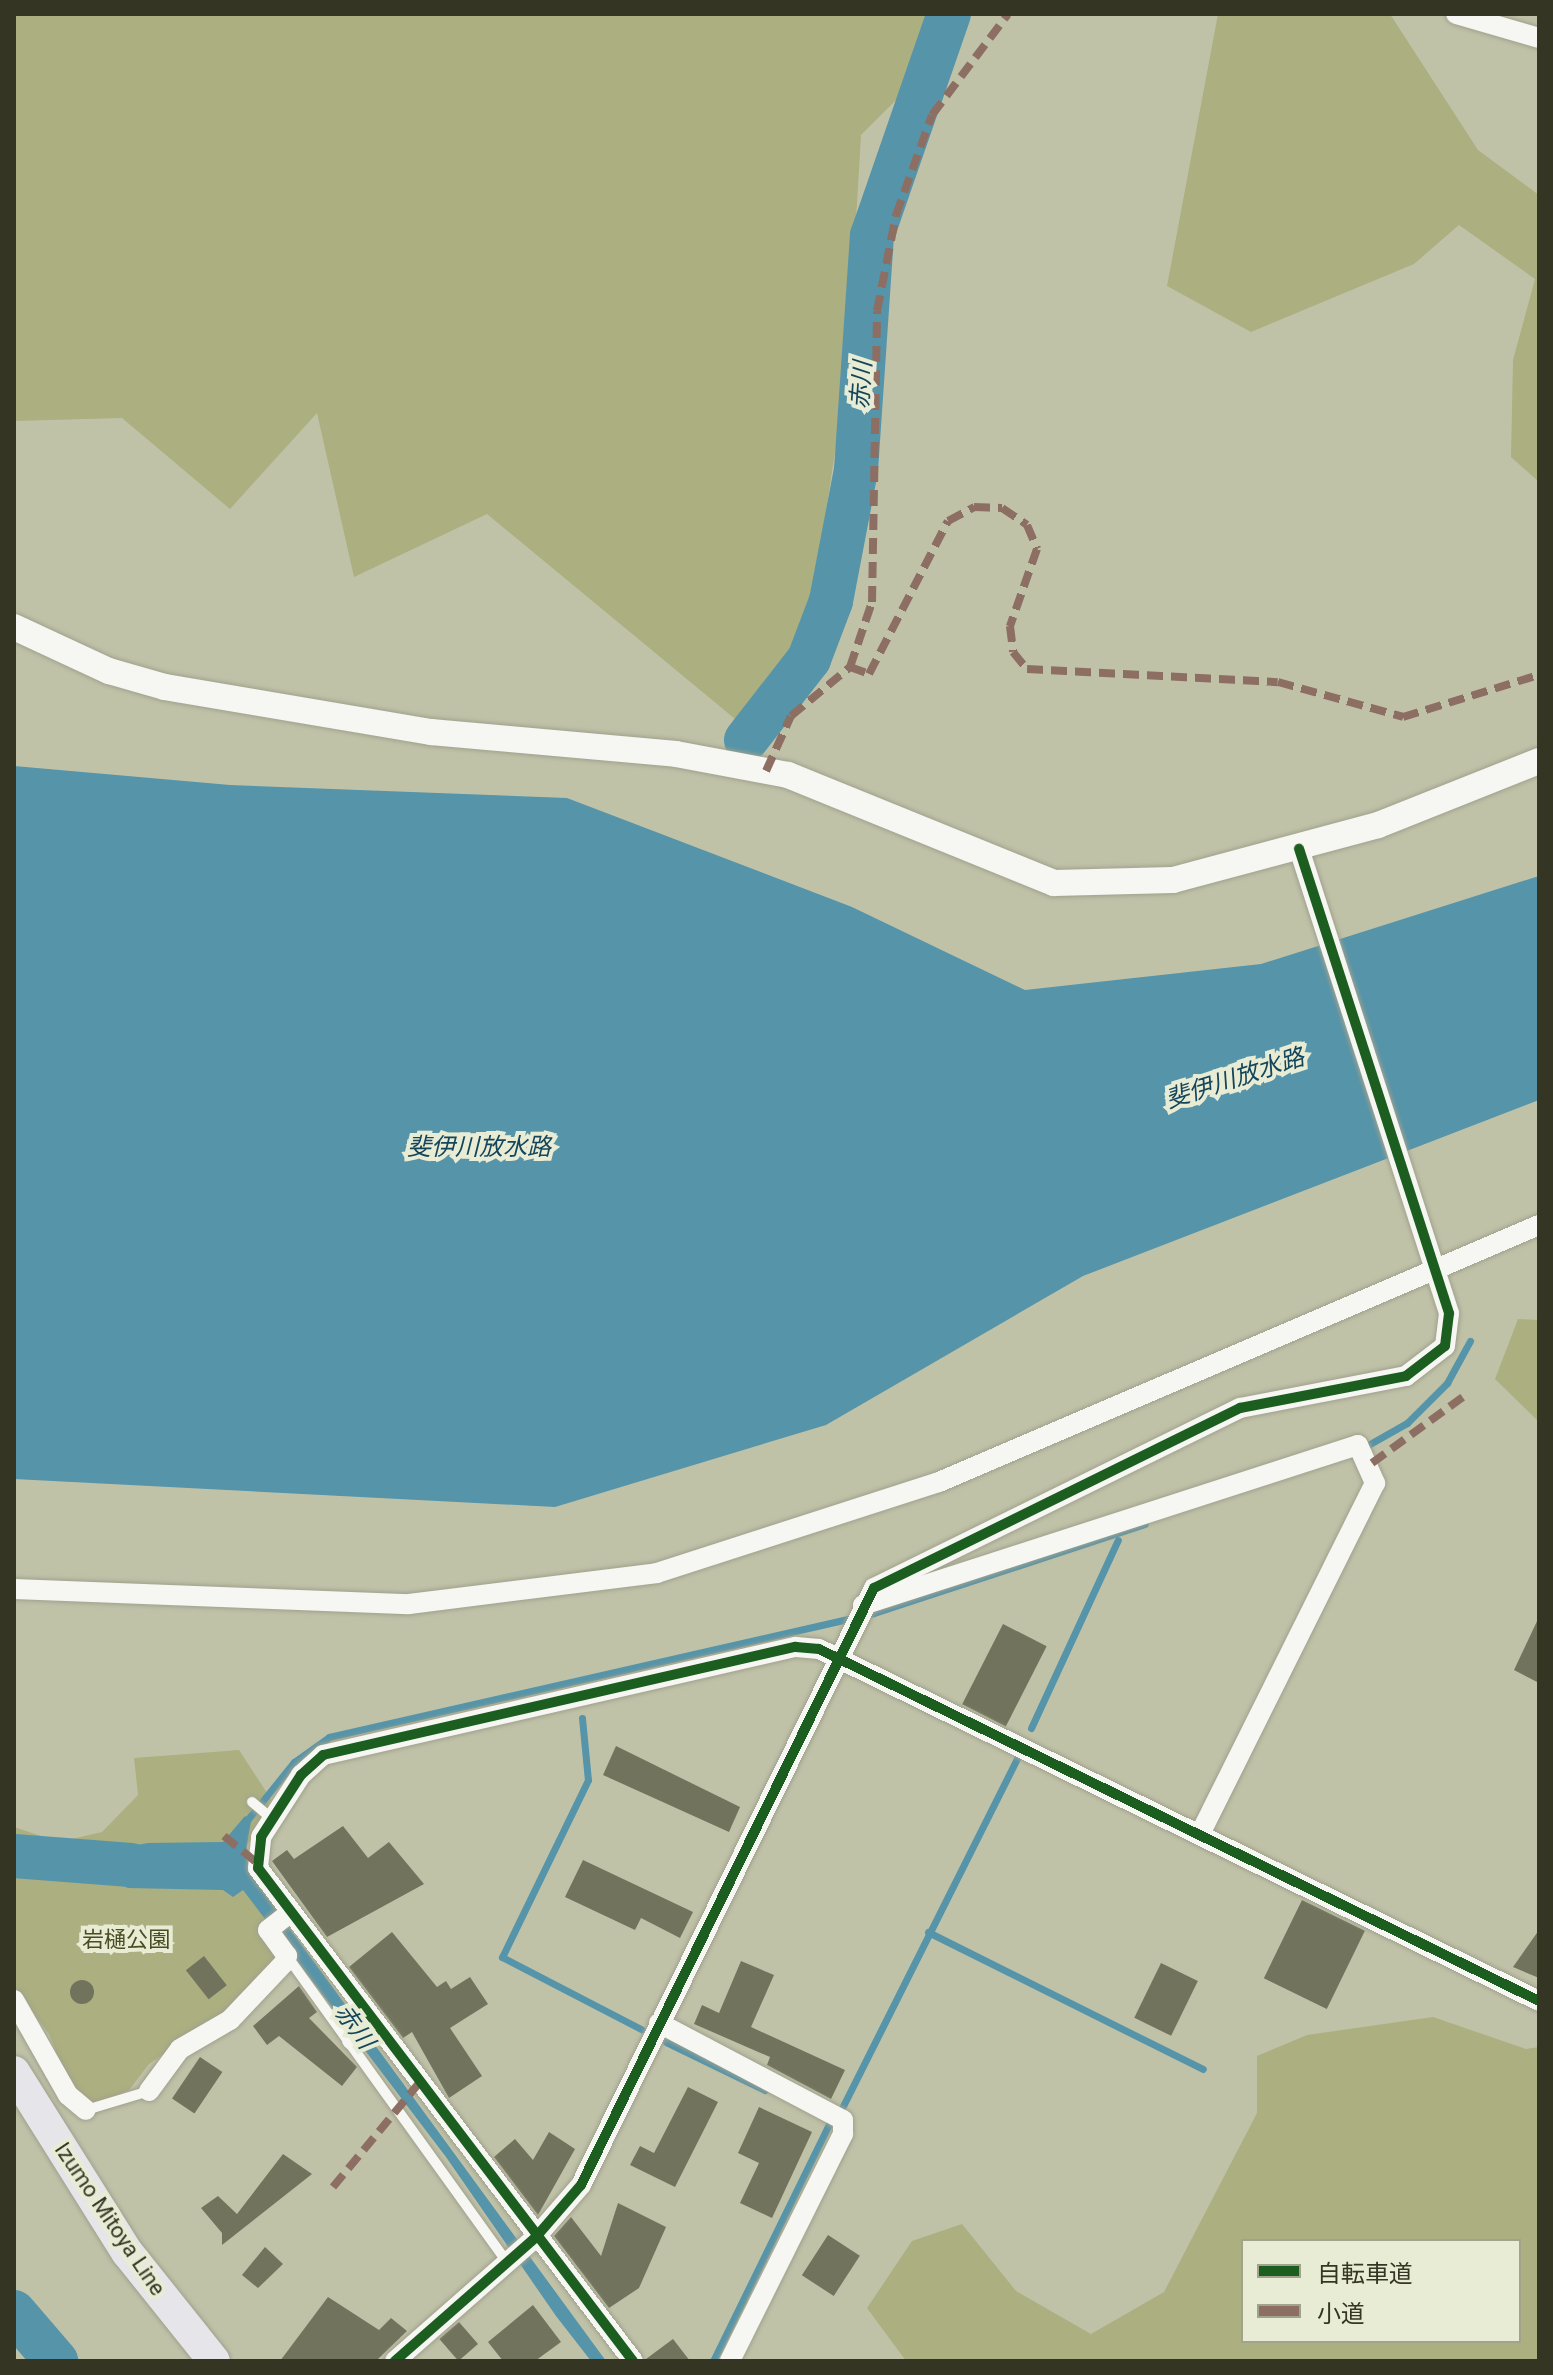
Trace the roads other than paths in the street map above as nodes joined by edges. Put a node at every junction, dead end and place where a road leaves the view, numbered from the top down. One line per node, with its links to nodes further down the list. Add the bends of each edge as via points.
1 (1456, 14): 2 (street)
2 (1539, 38)
3 (14, 627): 5 (street, via 109,671 165,687 431,732 676,754 788,775 1054,883 1173,880)
4 (1539, 761): 5 (street)
5 (1299, 849): 7 (street)
6 (1539, 1225): 7 (street)
7 (1434, 1272): 8 (street, via 939,1482 657,1573 409,1604); 9 (street, via 1449,1331 1422,1370 1240,1408 887,1579)
8 (14, 1589)
9 (859, 1612): 10 (street); 11 (street, via 1362,1450 1375,1483)
10 (835, 1655): 11 (street); 12 (street, via 796,1647 323,1755 260,1809 256,1862); 16 (street)
11 (1202, 1830): 15 (street)
12 (282, 1919): 13 (street); 17 (street)
13 (287, 1956): 17 (lane); 19 (street, via 240,2012 180,2049)
14 (14, 2000): 20 (street, via 68,2095)
15 (1539, 2001)
16 (659, 2023): 21 (street, via 581,2185); 25 (street, via 834,2111 844,2128)
17 (362, 2032): 21 (street); 21 (lane)
18 (14, 2072): 22 (main road, Izumo Mitoya Line, via 127,2252)
19 (149, 2091): 20 (lane)
20 (86, 2110)
21 (519, 2251): 23 (street); 24 (street)
22 (214, 2361)
23 (395, 2361)
24 (633, 2361)
25 (730, 2361)

